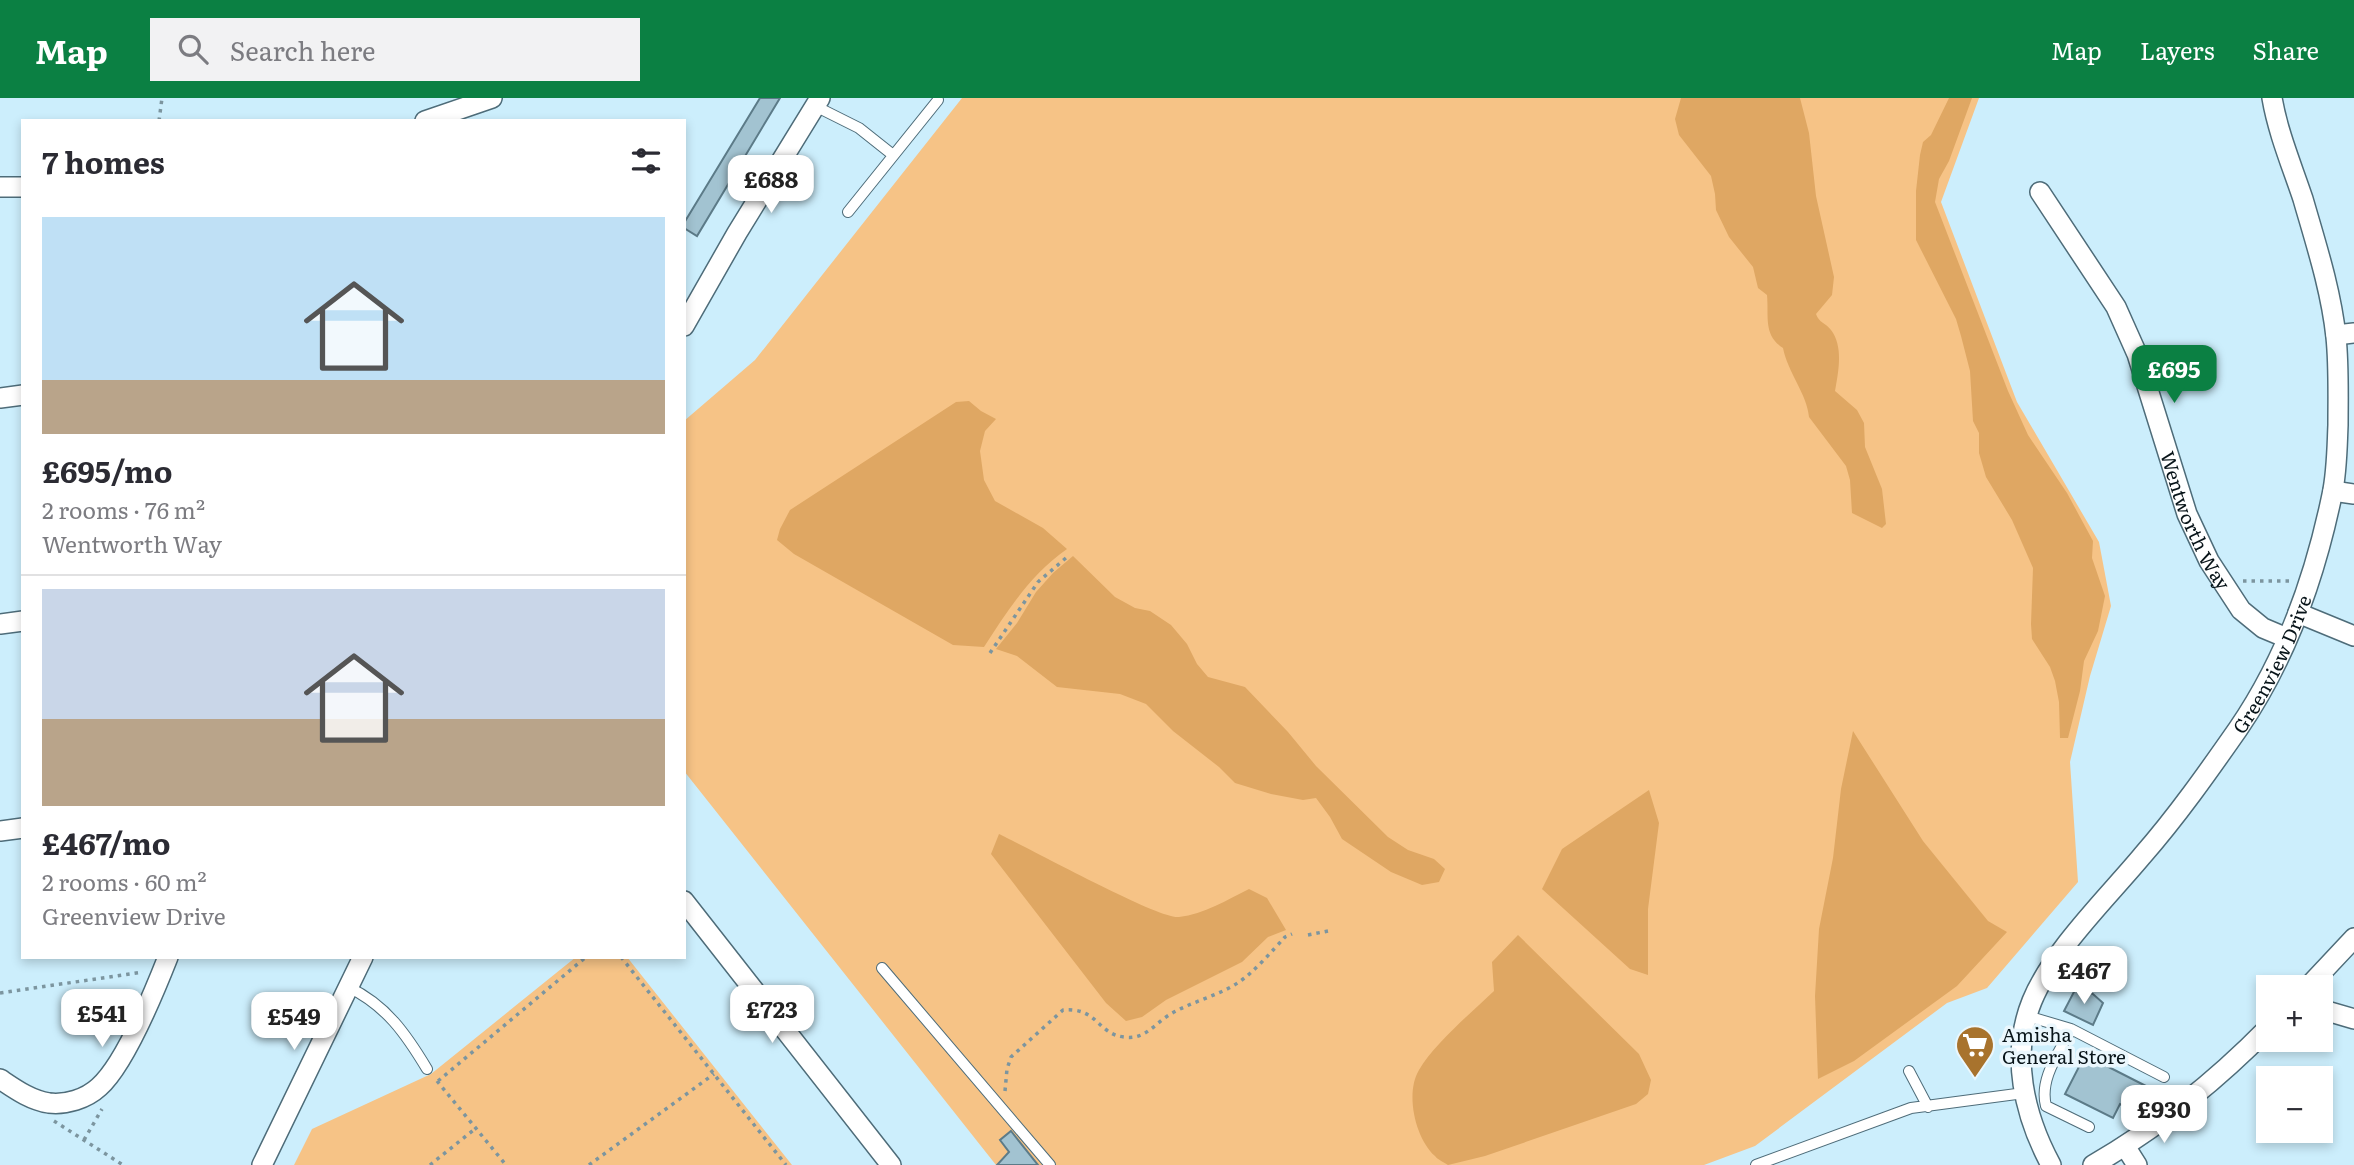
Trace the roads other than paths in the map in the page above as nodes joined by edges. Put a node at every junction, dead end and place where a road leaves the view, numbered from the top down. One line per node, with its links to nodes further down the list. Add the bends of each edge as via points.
1 (492, 98): 5 (street)
2 (2272, 98): 12 (street, Greenview Drive)
3 (938, 100): 6 (lane)
4 (818, 102): 6 (lane); 11 (street)
5 (431, 119)
6 (893, 155): 10 (lane)
7 (0, 187): 8 (street)
8 (21, 187)
9 (2040, 192): 21 (street, Wentworth Way, via 2116,307 2137,354 2187,514 2221,581 2241,610 2263,628)
10 (848, 212)
11 (686, 317)
12 (2345, 334): 15 (street, Greenview Drive)
13 (21, 395): 14 (street)
14 (0, 398)
15 (2333, 491): 16 (street); 17 (street, Greenview Drive, via 2311,581)
16 (2354, 494)
17 (2298, 613): 20 (street); 21 (street, Greenview Drive)
18 (21, 621): 19 (street)
19 (0, 624)
20 (2354, 636)
21 (2287, 638): 32 (street, Greenview Drive, via 2239,727 2148,850 2070,940 2042,982)
22 (21, 828): 23 (street)
23 (0, 831)
24 (686, 904): 45 (street)
25 (2354, 938): 29 (street)
26 (362, 959): 30 (street)
27 (166, 963): 39 (street, via 121,1055 88,1096 50,1103 33,1099)
28 (881, 968): 46 (lane)
29 (2319, 975)
30 (348, 987): 36 (lane, via 366,995 394,1020); 44 (street)
31 (2333, 1013): 33 (street)
32 (2027, 1016): 34 (lane); 40 (street, Greenview Drive)
33 (2354, 1019)
34 (2071, 1029): 38 (lane); 42 (lane, via 2043,1095 2046,1106)
35 (2256, 1040): 43 (street, via 2209,1085)
36 (427, 1069)
37 (1909, 1071): 41 (lane)
38 (2164, 1077)
39 (0, 1079)
40 (2024, 1093): 41 (lane); 48 (street, Greenview Drive, via 2032,1125)
41 (1928, 1107): 47 (lane, via 1911,1108)
42 (2089, 1127)
43 (2125, 1146): 49 (street); 50 (street)
44 (262, 1165)
45 (891, 1165)
46 (1050, 1165)
47 (1756, 1165)
48 (2051, 1165)
49 (2093, 1165)
50 (2137, 1165)

